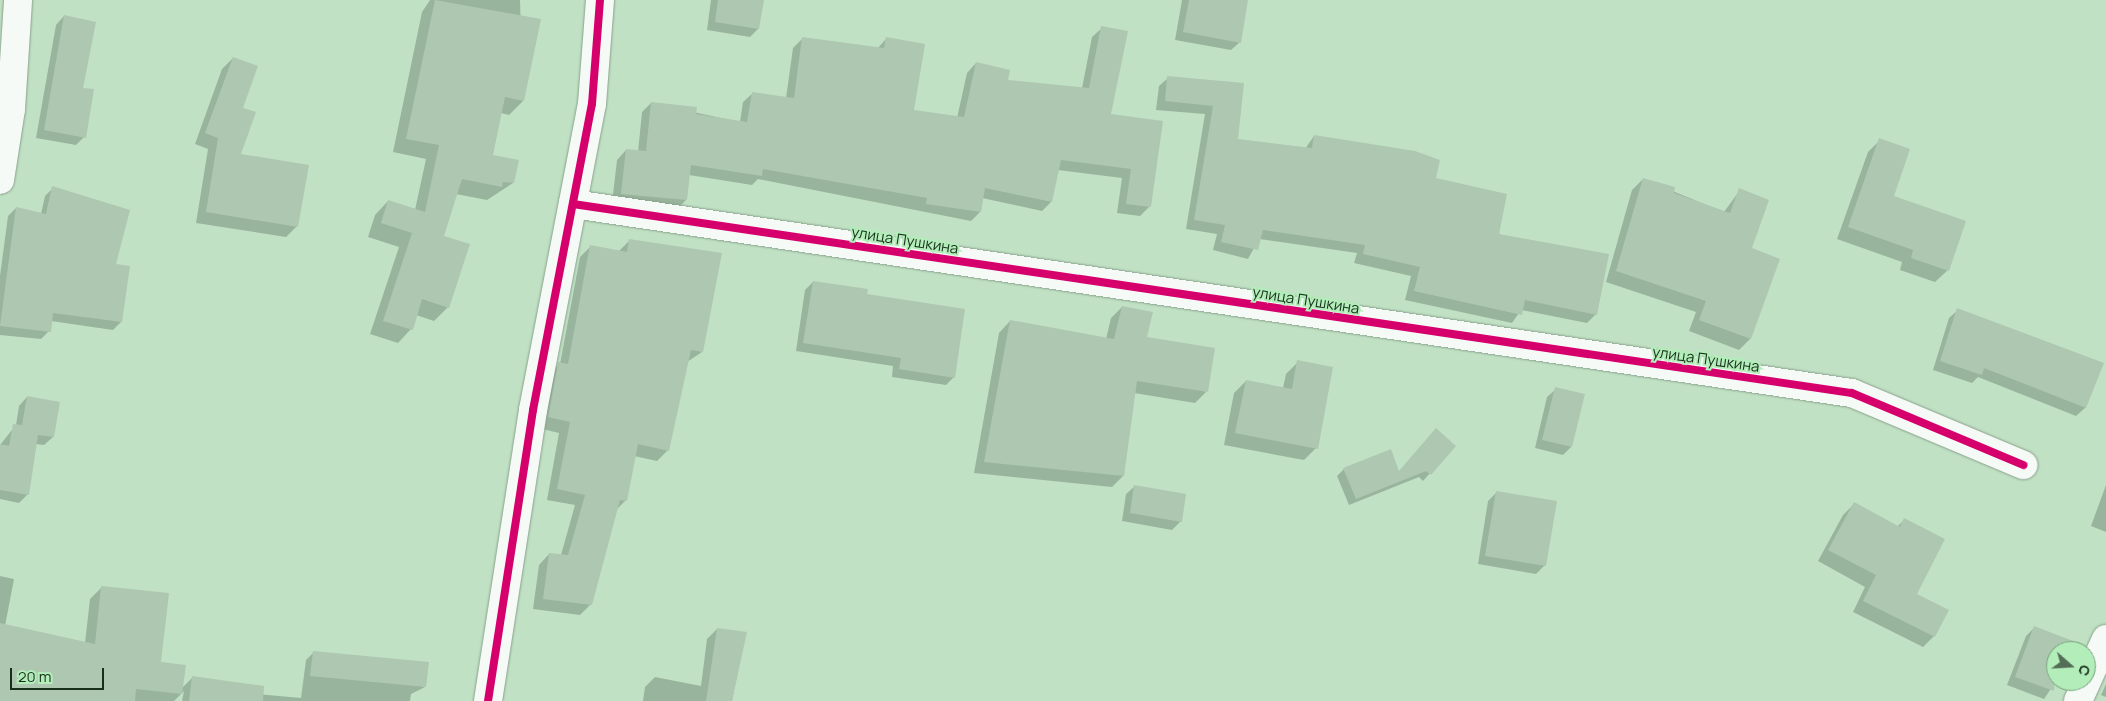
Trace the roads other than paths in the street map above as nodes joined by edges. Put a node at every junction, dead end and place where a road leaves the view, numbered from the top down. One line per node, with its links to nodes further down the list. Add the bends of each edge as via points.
1 (18, 0): 3 (street, via 11,109)
2 (600, 0): 4 (street, via 592,104)
3 (0, 180)
4 (573, 204): 5 (street, улица Пушкина, via 1852,393); 7 (street, via 533,410)
5 (2023, 465)
6 (2106, 639): 8 (street)
7 (488, 701)
8 (2078, 701)

